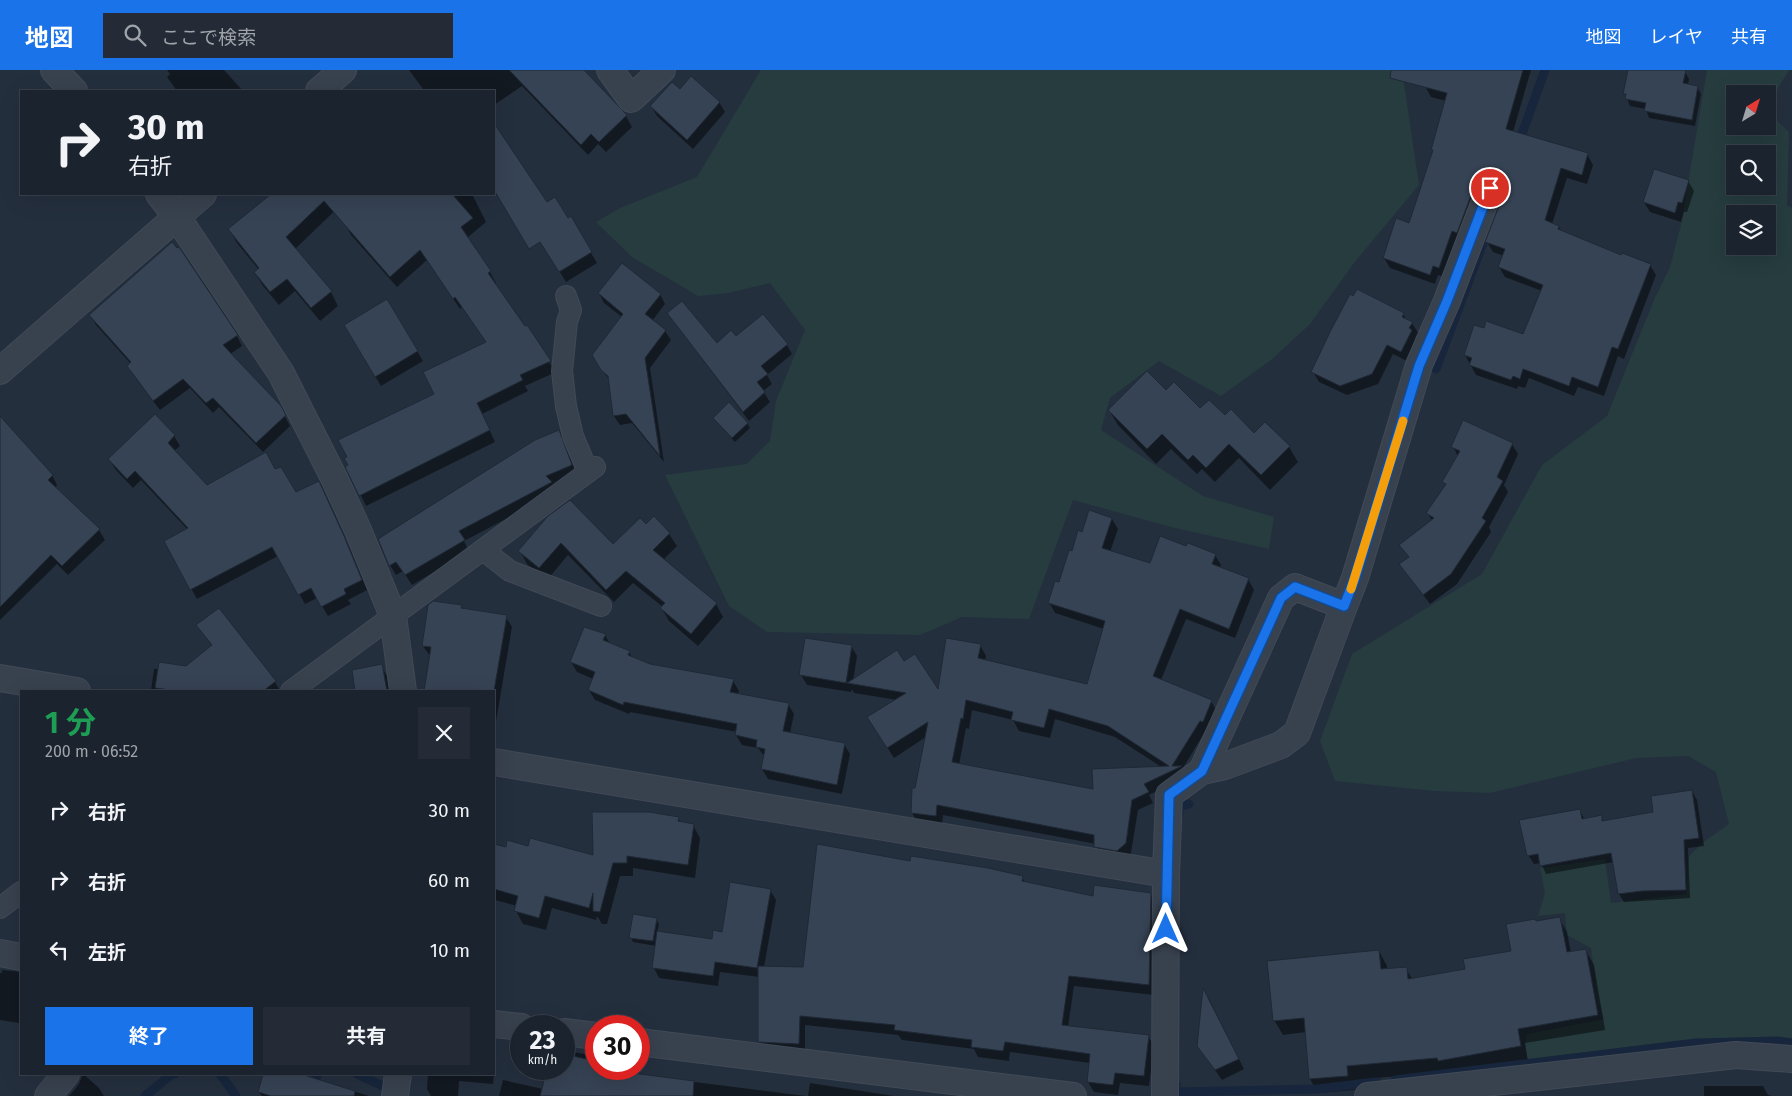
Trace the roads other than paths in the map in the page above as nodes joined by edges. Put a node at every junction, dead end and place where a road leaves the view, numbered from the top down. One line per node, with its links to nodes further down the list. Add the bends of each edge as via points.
1 (54, 70): 5 (street)
2 (343, 70): 6 (street)
3 (610, 70): 4 (street, via 631,99)
4 (662, 70)
5 (73, 90)
6 (321, 90)
7 (1490, 188): 15 (street, via 1419,366)
8 (160, 195): 10 (street)
9 (202, 195): 10 (street)
10 (177, 217): 12 (street); 16 (street, via 281,373 335,480)
11 (566, 296): 13 (street, via 570,310 562,371 566,406 573,436 592,470)
12 (0, 371)
13 (483, 550): 14 (street, via 510,571); 16 (street)
14 (601, 606)
15 (1344, 606): 22 (street, via 1298,733 1282,745); 22 (street, via 1295,587 1281,598)
16 (393, 616): 19 (street); 20 (street)
17 (0, 678): 18 (street)
18 (71, 690)
19 (292, 690)
20 (403, 690)
21 (495, 762): 23 (street)
22 (1202, 771): 23 (street, via 1169,795)
23 (1166, 874): 37 (street)
24 (20, 893): 25 (street)
25 (0, 908)
26 (0, 953): 27 (street)
27 (20, 957)
28 (495, 1024): 29 (street)
29 (510, 1026)
30 (650, 1043): 36 (street)
31 (1792, 1059): 38 (street, via 1736,1055)
32 (65, 1075): 34 (street)
33 (398, 1075): 35 (street)
34 (48, 1096)
35 (394, 1096)
36 (1073, 1096)
37 (1165, 1096)
38 (1368, 1096)

